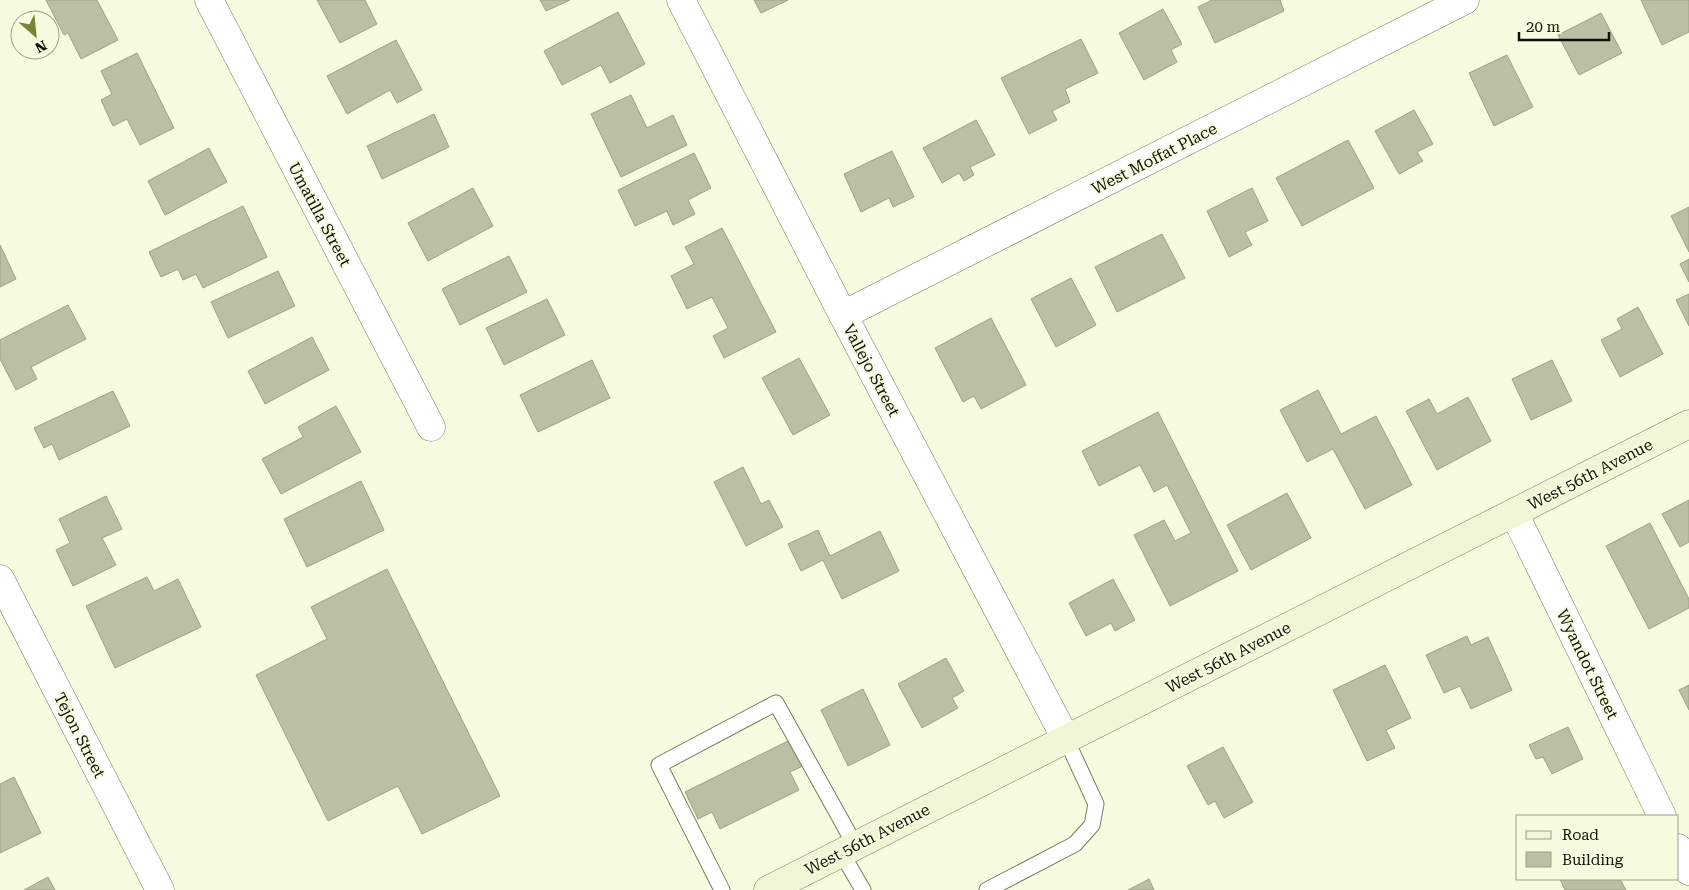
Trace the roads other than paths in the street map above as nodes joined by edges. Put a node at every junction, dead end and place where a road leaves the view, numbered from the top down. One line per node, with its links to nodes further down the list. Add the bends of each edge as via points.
1 (208, 0): 6 (street, Umatilla Street)
2 (681, 0): 4 (street, Vallejo Street)
3 (1465, 0): 4 (street, West Moffat Place)
4 (843, 315): 9 (street, Vallejo Street)
5 (1689, 424): 7 (street, West 56th Avenue)
6 (431, 427)
7 (1514, 513): 9 (street, West 56th Avenue); 10 (street, Wyandot Street)
8 (0, 579): 14 (street, Tejon Street)
9 (1066, 739): 11 (street, West 56th Avenue); 18 (lane, via 1096,804 1092,824 1075,844)
10 (1662, 815)
11 (848, 849): 15 (lane, via 776,703 659,764); 16 (street, West 56th Avenue); 17 (lane)
12 (1679, 850): 13 (street)
13 (1689, 871)
14 (160, 890)
15 (722, 890)
16 (768, 890)
17 (863, 890)
18 (987, 890)

